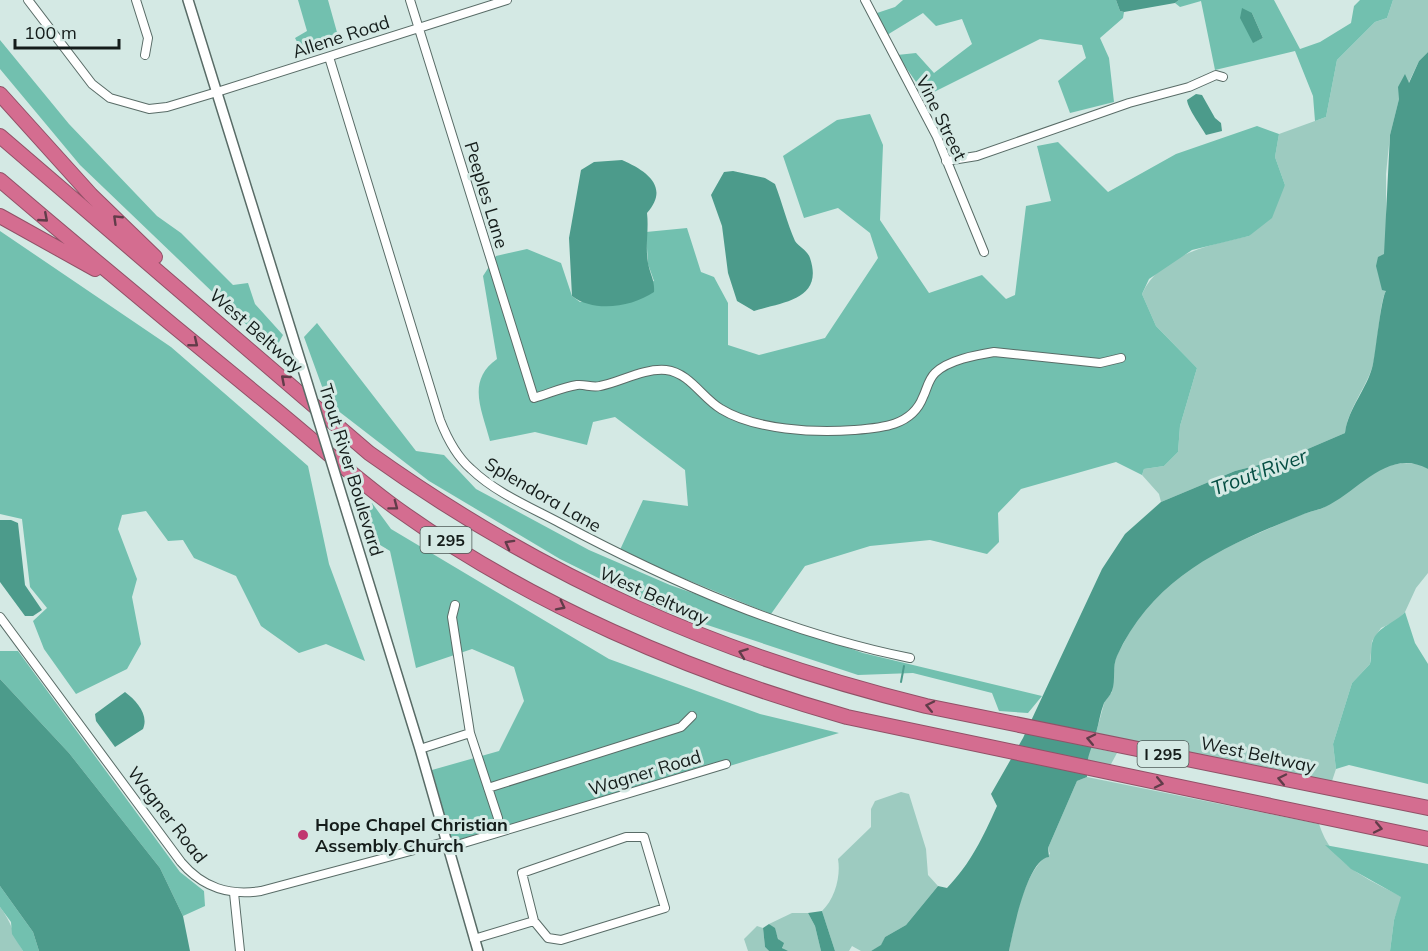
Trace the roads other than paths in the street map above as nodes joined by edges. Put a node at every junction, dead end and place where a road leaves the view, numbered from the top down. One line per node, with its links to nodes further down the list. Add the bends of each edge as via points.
1 (28, 0): 11 (street, Allene Road, via 92,84 110,98 149,109)
2 (136, 0): 8 (street, via 148,38)
3 (188, 0): 11 (street, Trout River Boulevard)
4 (410, 0): 7 (street, Peeples Lane)
5 (507, 0): 7 (street, Allene Road)
6 (864, 0): 14 (street, Vine Street)
7 (418, 28): 9 (street, Allene Road); 20 (street, Peeples Lane, via 534,398 578,385 598,387 669,366 730,414 783,428 870,429 898,423 918,408 933,375 941,368 983,354 1100,363)
8 (146, 55)
9 (329, 57): 11 (street, Allene Road); 23 (street, Splendora Lane, via 440,420 448,440 470,469 528,507 651,571 770,619)
10 (1222, 77): 14 (street, via 1216,75 1189,87 1129,103 977,156)
11 (217, 93): 26 (street, Trout River Boulevard, bridge)
12 (0, 94): 19 (highway, one-way to 12, via 91,195)
13 (0, 136): 19 (highway, West Beltway / I 295)
14 (946, 161): 17 (street, Vine Street)
15 (0, 180): 18 (highway, I 295, one-way to 18)
16 (0, 216): 18 (highway)
17 (984, 252)
18 (124, 286): 31 (highway, I 295, one-way to 31, via 395,507 523,585 645,645 769,693 847,717)
19 (201, 307): 29 (highway, West Beltway / I 295, one-way to 19, via 865,691 688,632 572,579 456,513 369,453)
20 (1121, 358)
21 (455, 605): 25 (street, via 452,617)
22 (0, 617): 33 (street, Wagner Road, via 186,868 211,886)
23 (910, 658)
24 (692, 716): 28 (street, via 681,727)
25 (470, 734): 26 (street); 28 (street)
26 (420, 749): 32 (street, Trout River Boulevard)
27 (726, 764): 32 (street, Wagner Road, via 457,845)
28 (488, 788): 30 (street)
29 (1428, 808)
30 (498, 818)
31 (1428, 838)
32 (448, 841): 33 (street, Wagner Road, via 271,889); 35 (street, Trout River Boulevard)
33 (234, 893): 36 (street)
34 (534, 921): 34 (street, via 548,938 561,940 665,908 644,837 626,837 522,873); 35 (street)
35 (474, 939): 37 (street, Trout River Boulevard)
36 (240, 951)
37 (478, 951)

